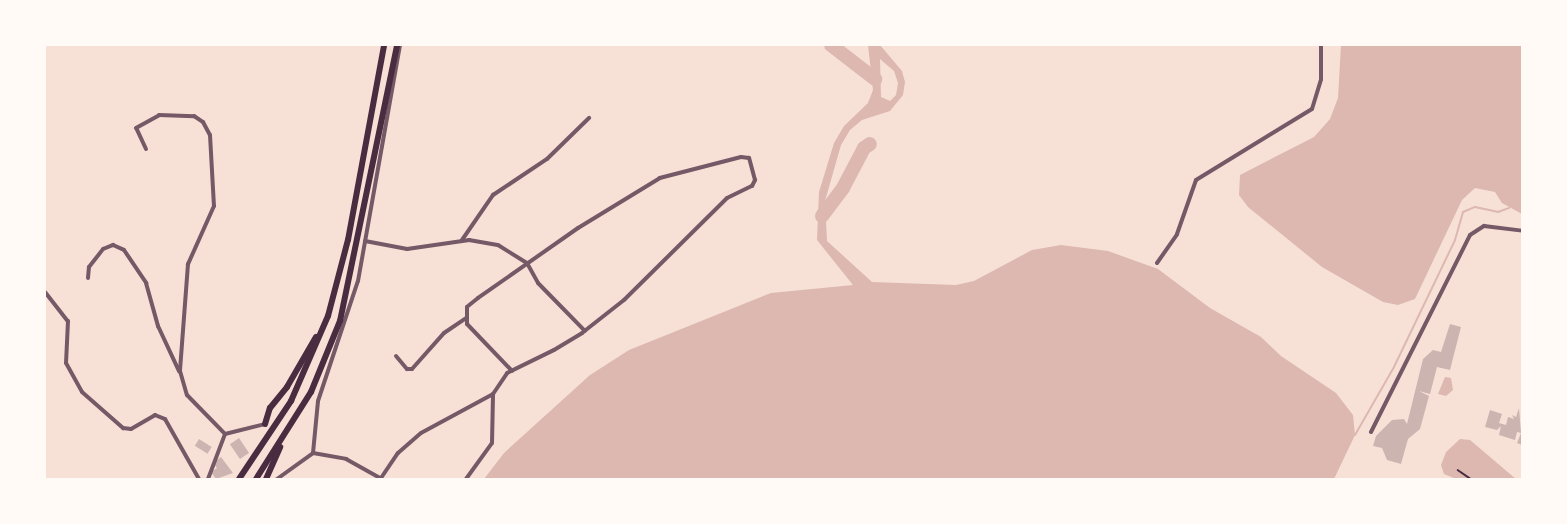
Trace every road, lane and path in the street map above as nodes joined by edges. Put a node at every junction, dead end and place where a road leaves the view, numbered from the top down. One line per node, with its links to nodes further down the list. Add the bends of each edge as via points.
1 (384, 45): 13 (highway, via 348,240)
2 (399, 45): 8 (street); 23 (highway, via 343,311 321,371)
3 (1321, 45): 10 (street, via 1321,79 1312,110 1196,180 1178,234)
4 (589, 118): 7 (street, via 547,159 493,195)
5 (146, 149): 17 (street, via 136,128 159,115 194,116 203,122 210,135 214,206 188,264)
6 (1522, 231): 21 (street, via 1484,226 1470,234)
7 (461, 240): 8 (street, via 407,249); 9 (street, via 498,245)
8 (365, 241): 24 (street, via 350,308 318,401)
9 (526, 263): 14 (street, via 468,307); 15 (street, via 538,283); 15 (street, via 660,178 741,157 753,164 752,186 727,198 658,270)
10 (1156, 263)
11 (88, 278): 17 (street, via 89,267 103,249 113,245 124,250 146,283 158,326)
12 (45, 292): 27 (street, via 68,321 66,363 82,392 123,428 131,429 155,415 165,419)
13 (328, 316): 20 (highway, via 287,387 270,408); 29 (highway, via 291,401)
14 (466, 318): 16 (street, via 444,333 412,369); 18 (street, via 467,324)
15 (585, 331): 18 (street)
16 (396, 357)
17 (180, 371): 22 (street, via 187,395)
18 (512, 371): 19 (street)
19 (494, 394): 33 (street, via 421,433 403,448); 34 (street, via 492,443)
20 (265, 424): 22 (street)
21 (1371, 432)
22 (225, 434): 28 (street)
23 (281, 443): 30 (highway); 31 (highway)
24 (314, 453): 32 (street); 33 (street, via 346,459)
25 (1458, 470): 26 (path)
26 (1463, 474): 35 (path); 36 (path)
27 (199, 479)
28 (208, 479)
29 (239, 479)
30 (256, 479)
31 (266, 479)
32 (277, 479)
33 (381, 479)
34 (466, 479)
35 (1460, 479)
36 (1471, 479)

